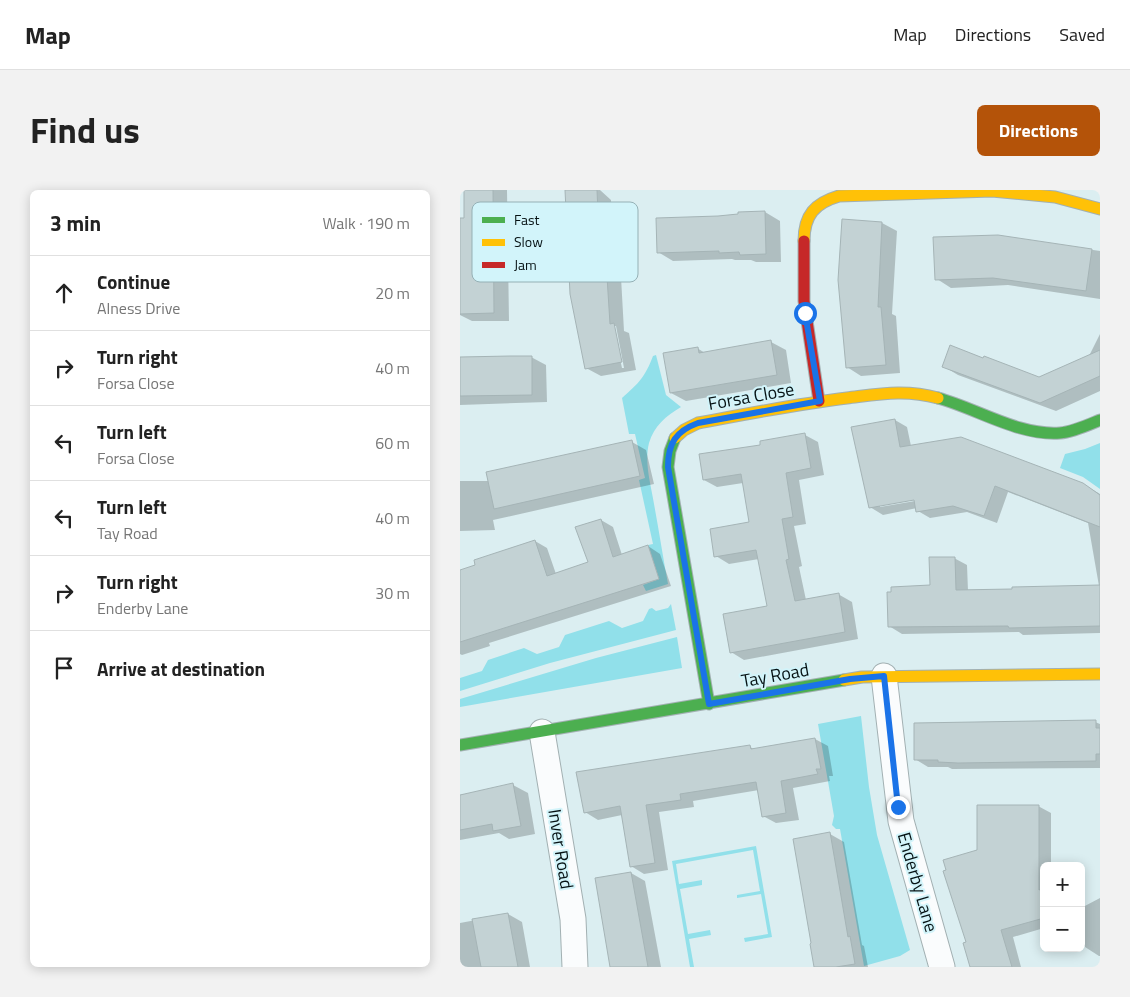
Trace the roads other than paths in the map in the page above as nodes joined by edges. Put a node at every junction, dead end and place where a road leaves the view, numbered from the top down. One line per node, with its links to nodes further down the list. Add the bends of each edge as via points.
1 (1100, 209): 2 (street, via 1055,197 992,191 839,196 816,206 804,230 804,301)
2 (820, 401): 3 (street, Forsa Close, via 884,392 919,394 1022,429 1051,434); 6 (street, Forsa Close, via 698,423 679,433 670,450 668,467)
3 (1100, 420)
4 (1100, 674): 5 (street, Tay Road)
5 (884, 676): 6 (street, Tay Road); 9 (street, Enderby Lane, via 901,821)
6 (709, 704): 7 (street, Tay Road)
7 (542, 732): 8 (street, Tay Road); 10 (street, Inver Road, via 573,919)
8 (460, 745)
9 (939, 966)
10 (575, 967)

